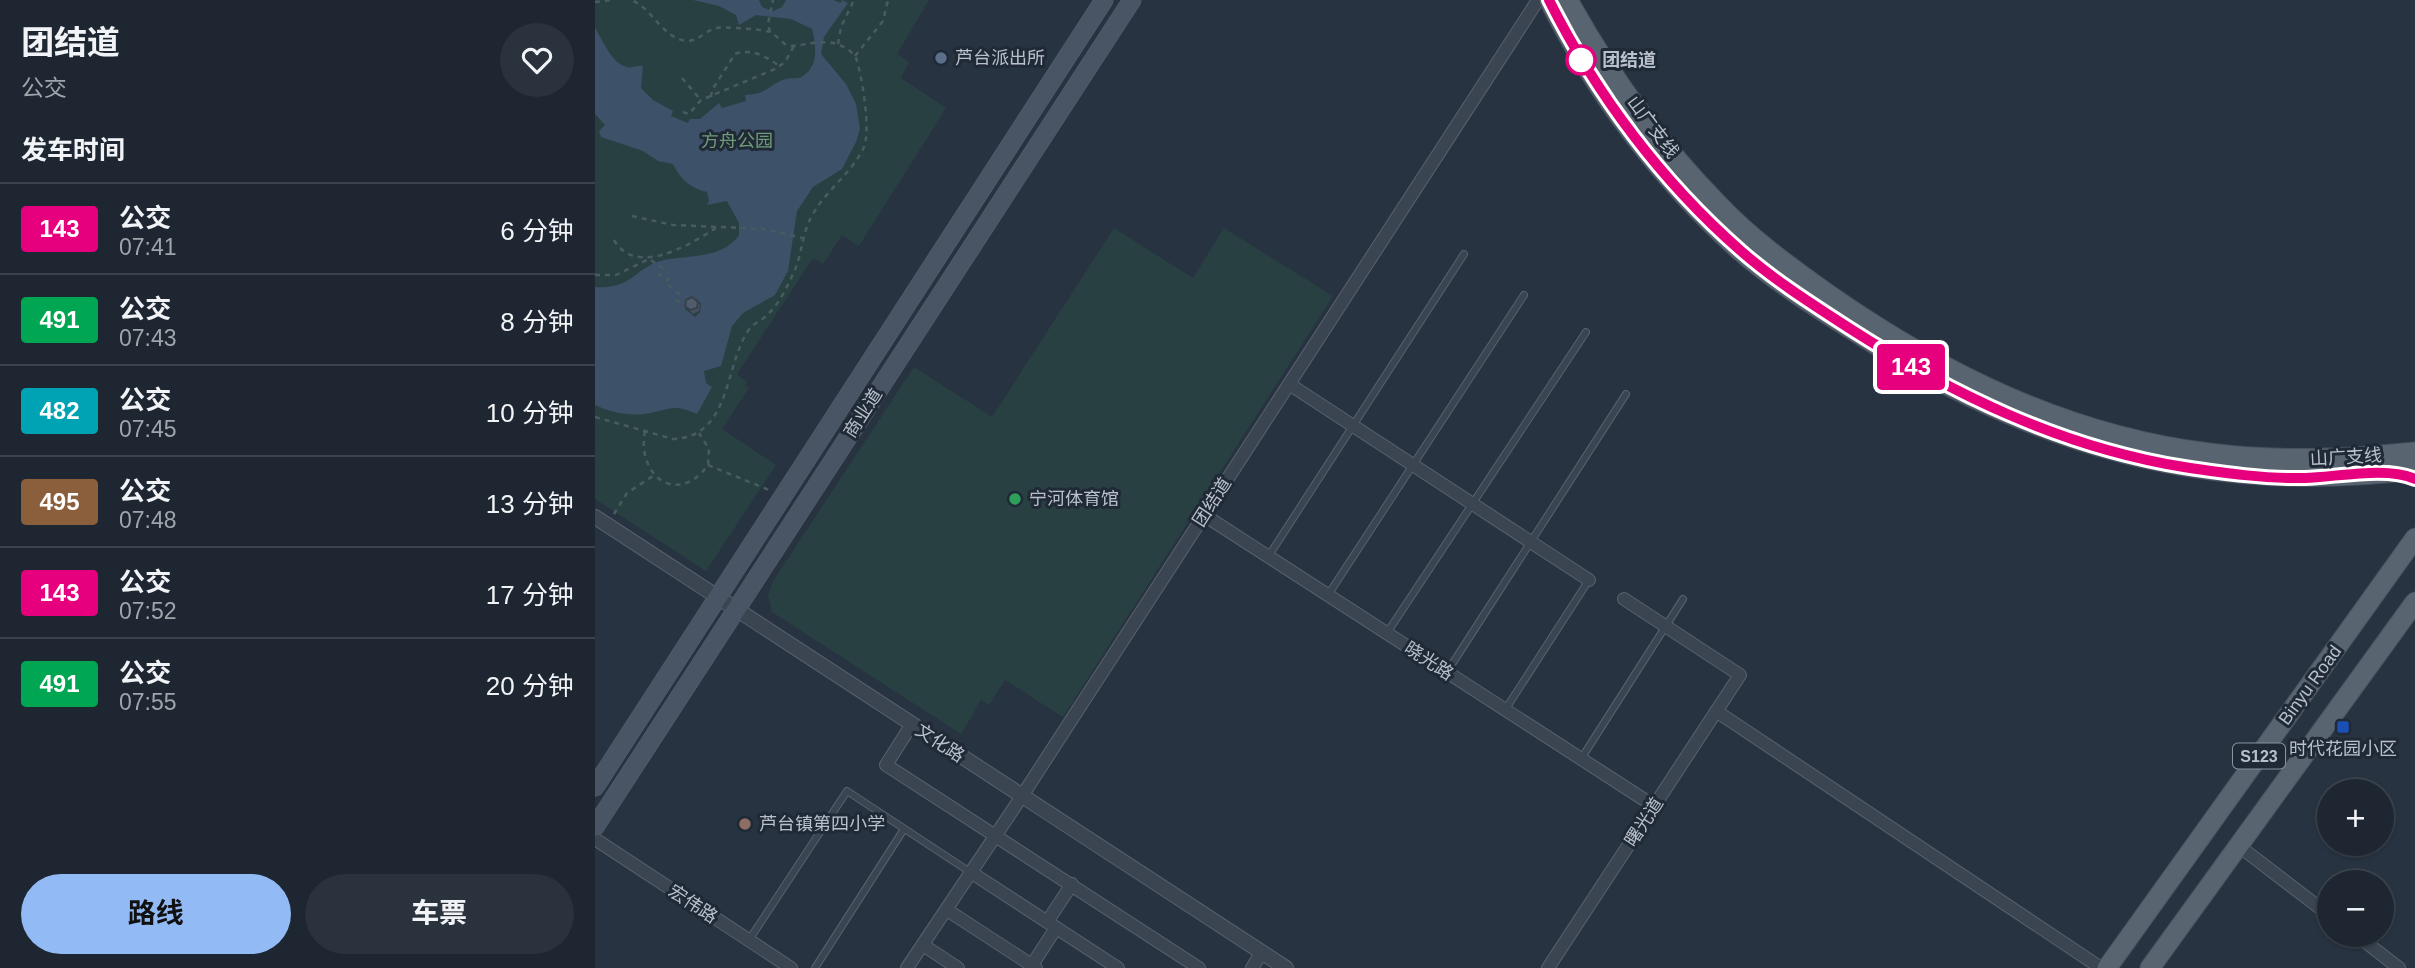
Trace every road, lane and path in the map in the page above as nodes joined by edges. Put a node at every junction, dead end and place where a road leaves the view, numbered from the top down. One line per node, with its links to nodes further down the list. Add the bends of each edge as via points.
1 (612, 0): 11 (path)
2 (631, 0): 12 (path, via 643,4 668,33 686,41 716,28)
3 (773, 0): 12 (path)
4 (854, 0): 13 (path)
5 (888, 0): 15 (path, via 883,21)
6 (1104, 0): 43 (main road, 商业道)
7 (1132, 0): 57 (main road, 商业道)
8 (1538, 0): 31 (street, 团结道)
9 (1549, 0): 40 (main road, 山广支线, via 1597,85 1639,142 1725,236 1794,292 1946,387 2058,435 2180,466 2303,478)
10 (1568, 0): 37 (main road, 山广支线, via 1646,121 1720,206 1810,281 1945,368 2062,419 2130,439 2207,453 2308,460)
11 (595, 2)
12 (770, 32): 14 (path)
13 (838, 44): 14 (path, via 811,41); 15 (path)
14 (794, 46): 16 (path)
15 (855, 56): 23 (path, via 867,136 849,170 824,195)
16 (779, 66): 18 (path); 18 (path, via 764,55 739,52 729,60)
17 (682, 78): 19 (path)
18 (711, 97): 19 (path)
19 (701, 100): 20 (path, via 689,114)
20 (683, 112)
21 (632, 216): 22 (path)
22 (716, 228): 23 (path, via 764,229); 26 (path)
23 (803, 238): 36 (path, via 793,274 767,316 754,323 738,346 724,398)
24 (614, 240): 26 (path, via 622,250)
25 (1464, 254): 34 (lane)
26 (649, 259): 27 (path, via 616,275); 29 (path, via 663,268 659,275 679,294 675,300)
27 (595, 275)
28 (1524, 295): 39 (lane)
29 (686, 306)
30 (1586, 332): 44 (lane)
31 (1289, 384): 34 (street); 45 (street, 团结道)
32 (1626, 394): 49 (lane)
33 (595, 417): 35 (path)
34 (1353, 426): 39 (street); 50 (lane)
35 (645, 430): 36 (path, via 673,439); 41 (path, via 643,452)
36 (699, 433): 38 (path, via 709,449)
37 (2415, 452)
38 (708, 465): 41 (path, via 696,478 680,484); 43 (path)
39 (1413, 465): 44 (street); 52 (lane)
40 (2405, 471): 42 (main road)
41 (653, 476): 47 (path, via 627,492)
42 (2415, 479)
43 (782, 496): 53 (main road, 商业道)
44 (1472, 504): 49 (street); 59 (lane)
45 (1204, 515): 50 (street, 晓光路); 66 (street, 团结道)
46 (595, 517): 47 (street, 文化路)
47 (608, 526): 53 (street, 文化路)
48 (2414, 538): 93 (main road, Binyu Road / S123)
49 (1531, 542): 51 (street); 60 (lane)
50 (1268, 557): 52 (street, 晓光路)
51 (1589, 580): 61 (lane)
52 (1328, 595): 59 (street, 晓光路)
53 (717, 596): 57 (street, 文化路); 65 (main road, 商业道)
54 (1624, 599): 58 (street)
55 (1683, 599): 58 (lane)
56 (2415, 602): 72 (main road, Binyu Road / S123)
57 (736, 608): 63 (street, 文化路); 68 (main road, 商业道)
58 (1666, 626): 62 (street, 曙光道, via 1740,675); 64 (lane)
59 (1387, 634): 60 (street, 晓光路)
60 (1447, 672): 61 (street, 晓光路)
61 (1505, 710): 64 (street, 晓光路)
62 (1716, 711): 67 (street, 曙光道); 92 (street)
63 (912, 724): 66 (street, 文化路); 70 (street, via 886,765)
64 (1581, 759): 67 (street, 晓光路)
65 (595, 787)
66 (1022, 796): 70 (street, 团结道); 81 (street, 文化路)
67 (1654, 806): 91 (street, 曙光道)
68 (595, 827)
69 (904, 829): 73 (lane); 78 (lane, via 847,791); 84 (lane)
70 (996, 835): 73 (street, 团结道); 74 (street)
71 (595, 839): 78 (street, 宏伟路)
72 (2239, 846): 75 (street); 94 (main road, Binyu Road / S123)
73 (972, 873): 76 (street, 团结道); 77 (street)
74 (1072, 884): 77 (street); 88 (street)
75 (2317, 906)
76 (947, 910): 79 (street, 团结道); 82 (street)
77 (1051, 925): 82 (street); 87 (street)
78 (749, 940): 83 (street, 宏伟路)
79 (923, 945): 85 (street, 团结道); 86 (street)
80 (2372, 947): 95 (street)
81 (1262, 952): 89 (street); 90 (street, 文化路)
82 (1033, 967)
83 (792, 968)
84 (815, 968)
85 (907, 968)
86 (958, 968)
87 (1118, 968)
88 (1199, 968)
89 (1252, 968)
90 (1286, 968)
91 (1548, 968)
92 (2101, 968)
93 (2107, 968)
94 (2150, 968)
95 (2399, 968)

